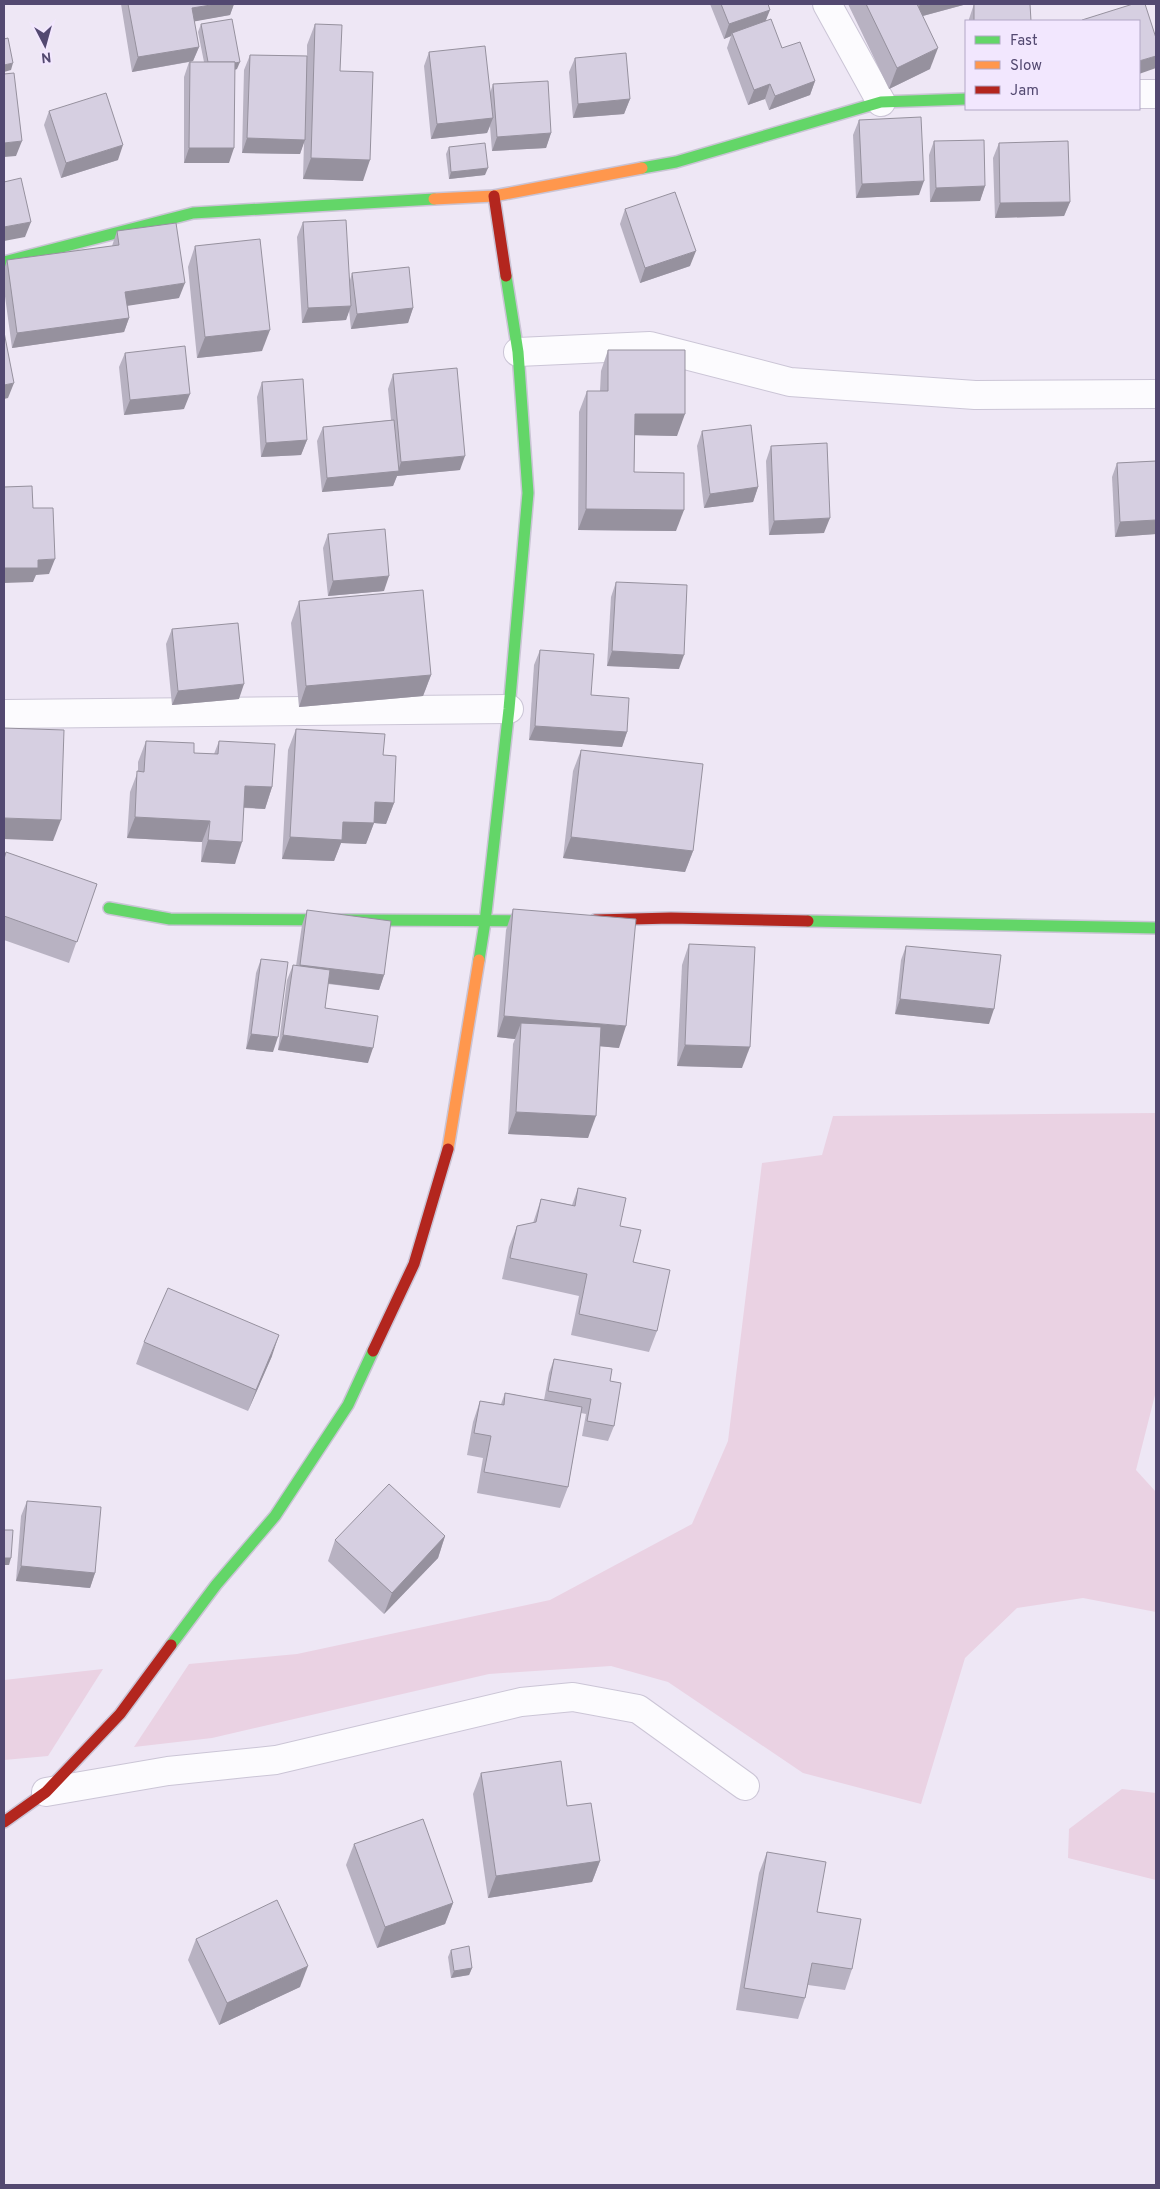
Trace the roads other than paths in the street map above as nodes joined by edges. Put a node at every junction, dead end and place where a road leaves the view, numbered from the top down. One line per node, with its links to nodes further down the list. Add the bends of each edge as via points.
1 (827, 4): 5 (street)
2 (1140, 94): 3 (street)
3 (1156, 94)
4 (965, 99): 5 (street)
5 (881, 102): 6 (street, via 676,162)
6 (494, 196): 7 (street, via 192,213); 8 (street)
7 (4, 262)
8 (518, 352): 9 (street, via 650,346 790,382 976,395); 10 (street, via 528,493)
9 (1156, 394)
10 (509, 709): 11 (street); 15 (street)
11 (4, 714)
12 (109, 908): 15 (street, via 170,918)
13 (563, 920): 15 (street)
14 (583, 920): 16 (street, via 671,918)
15 (485, 922): 18 (street, via 449,1145 414,1264 348,1405 275,1516 216,1584 120,1714)
16 (1156, 928)
17 (745, 1786): 18 (street, via 638,1709 573,1697 521,1702 276,1760 168,1771)
18 (46, 1792): 19 (street)
19 (4, 1822)

